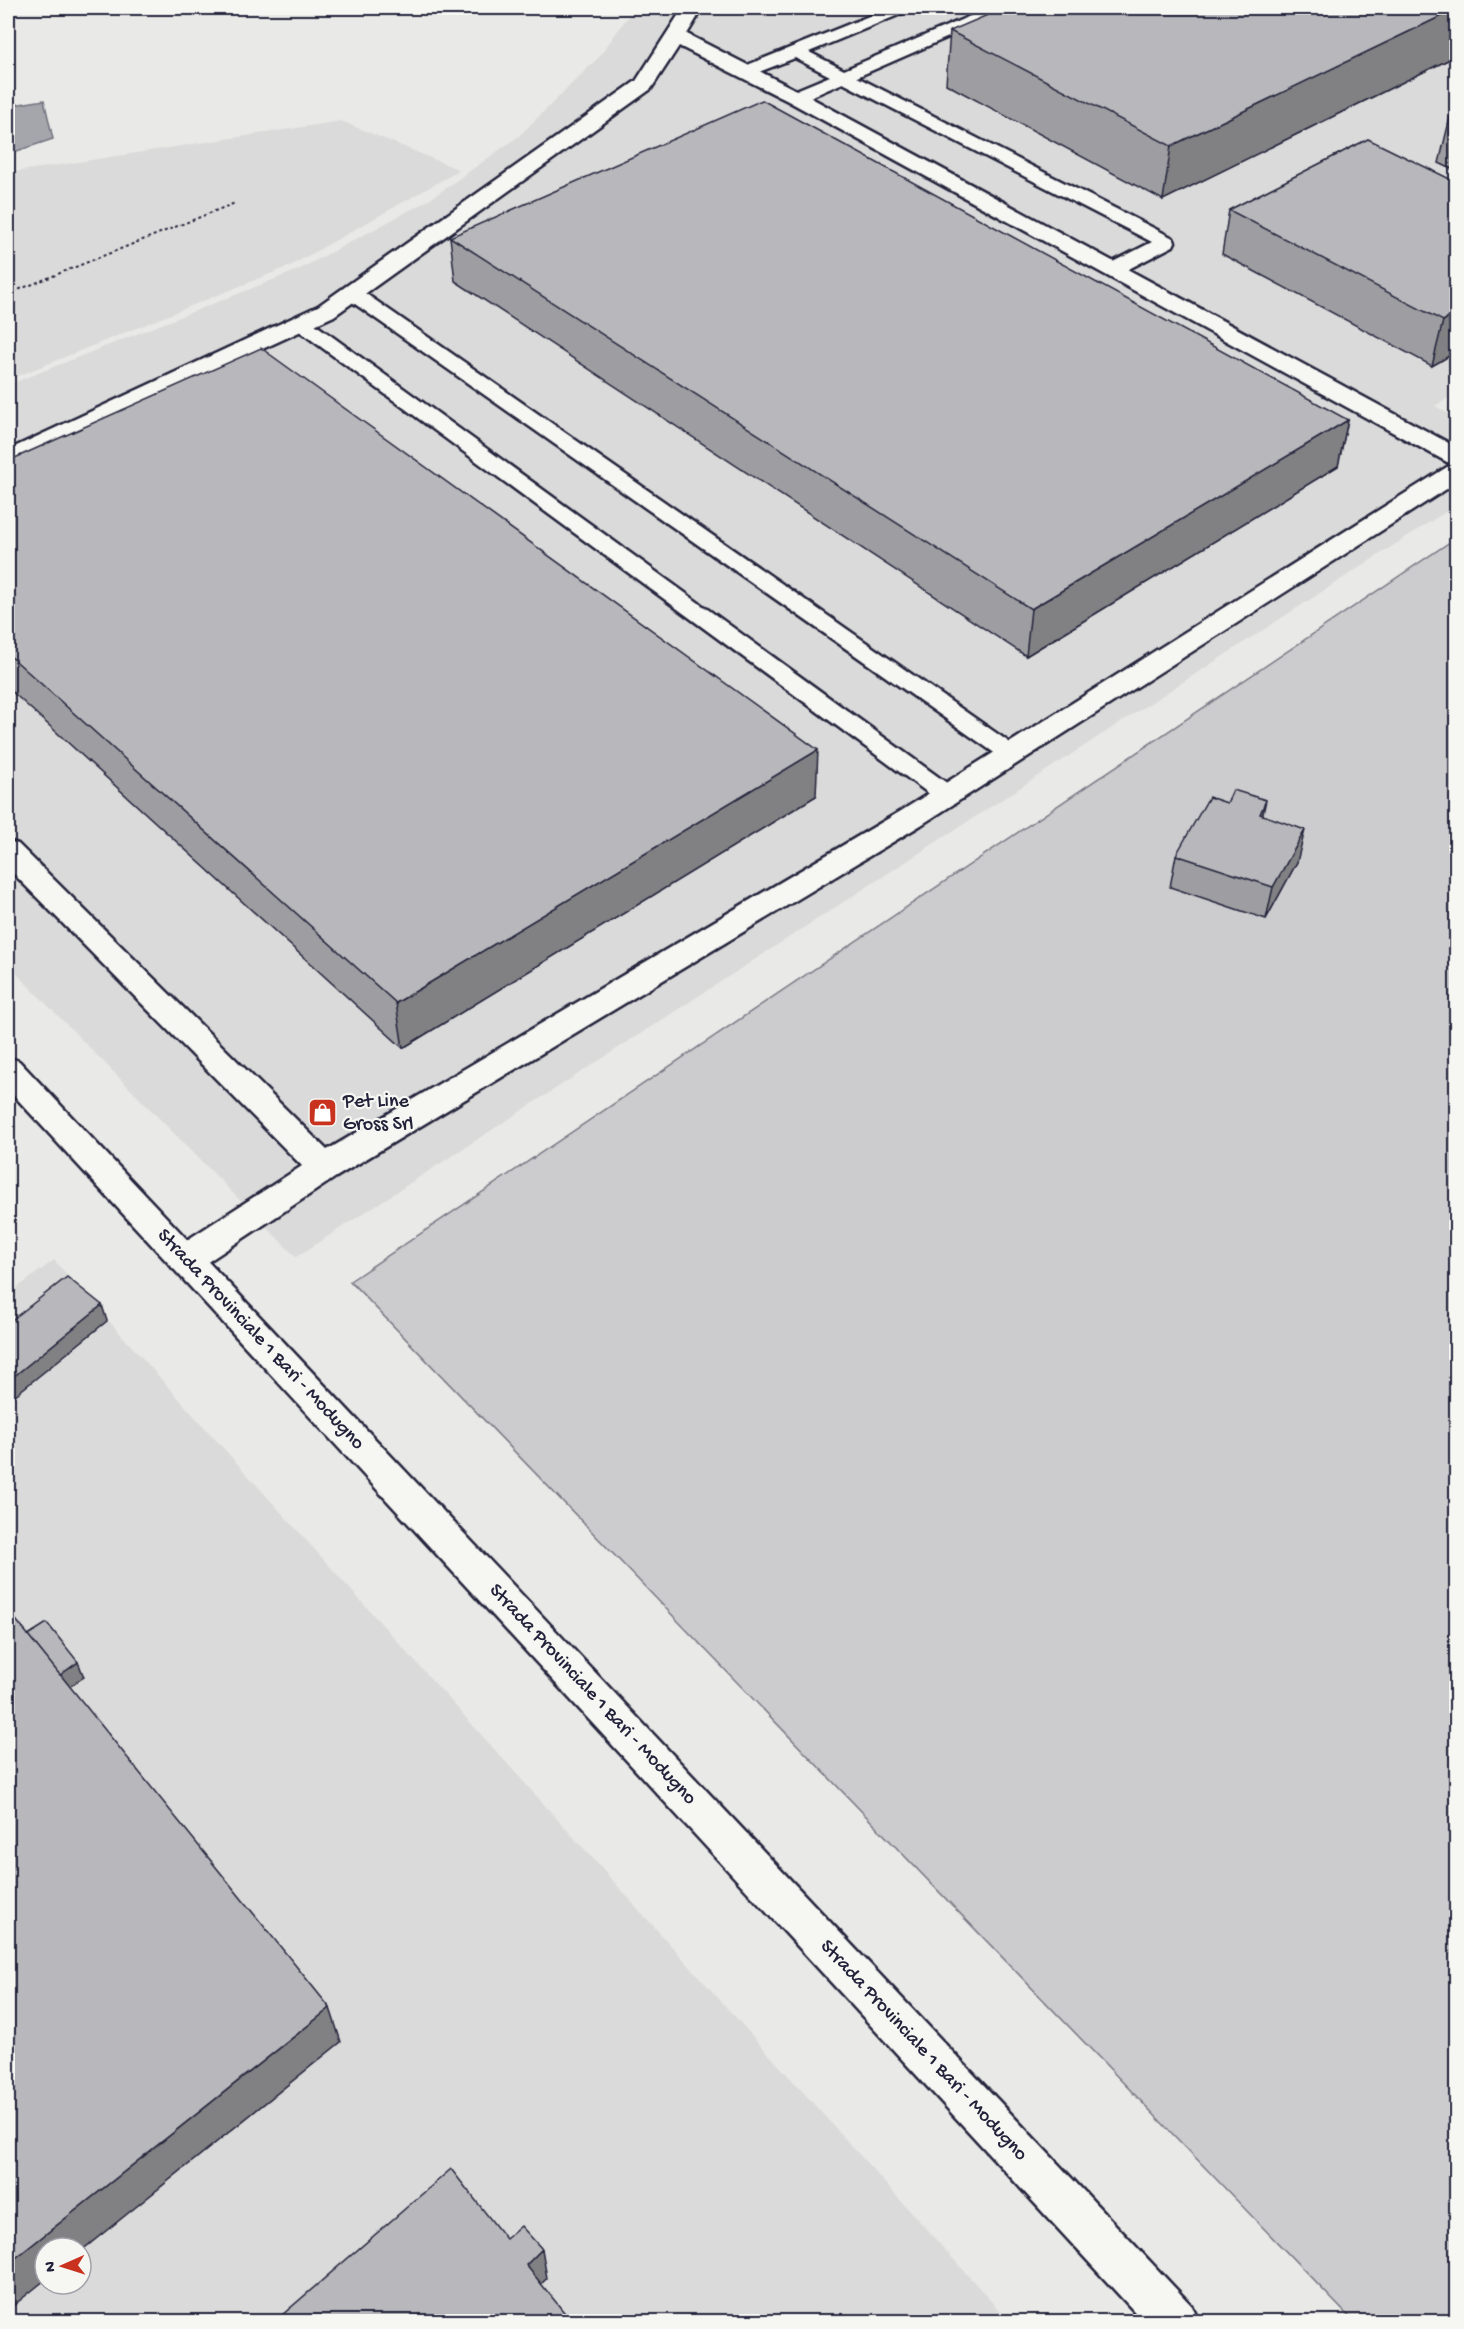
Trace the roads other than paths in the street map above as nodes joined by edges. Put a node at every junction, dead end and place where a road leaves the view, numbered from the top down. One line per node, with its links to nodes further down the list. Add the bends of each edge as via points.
1 (693, 8): 4 (street)
2 (902, 8): 5 (lane)
3 (1002, 8): 7 (lane)
4 (675, 36): 6 (street); 10 (street, via 644,85)
5 (796, 52): 6 (lane); 7 (lane)
6 (746, 72): 8 (street)
7 (844, 76): 8 (lane); 9 (lane, via 1166,242)
8 (795, 97): 9 (street)
9 (1112, 270): 12 (street)
10 (352, 293): 11 (street); 15 (lane)
11 (301, 323): 13 (street); 16 (lane)
12 (1456, 457)
13 (8, 459)
14 (1456, 472): 15 (street)
15 (1011, 754): 16 (street)
16 (946, 795): 19 (street)
17 (8, 851): 19 (street)
18 (8, 1070): 20 (street, Strada Provinciale 1 Bari - Modugno)
19 (324, 1168): 20 (street)
20 (185, 1259): 21 (street, Strada Provinciale 1 Bari - Modugno)
21 (1176, 2322)

